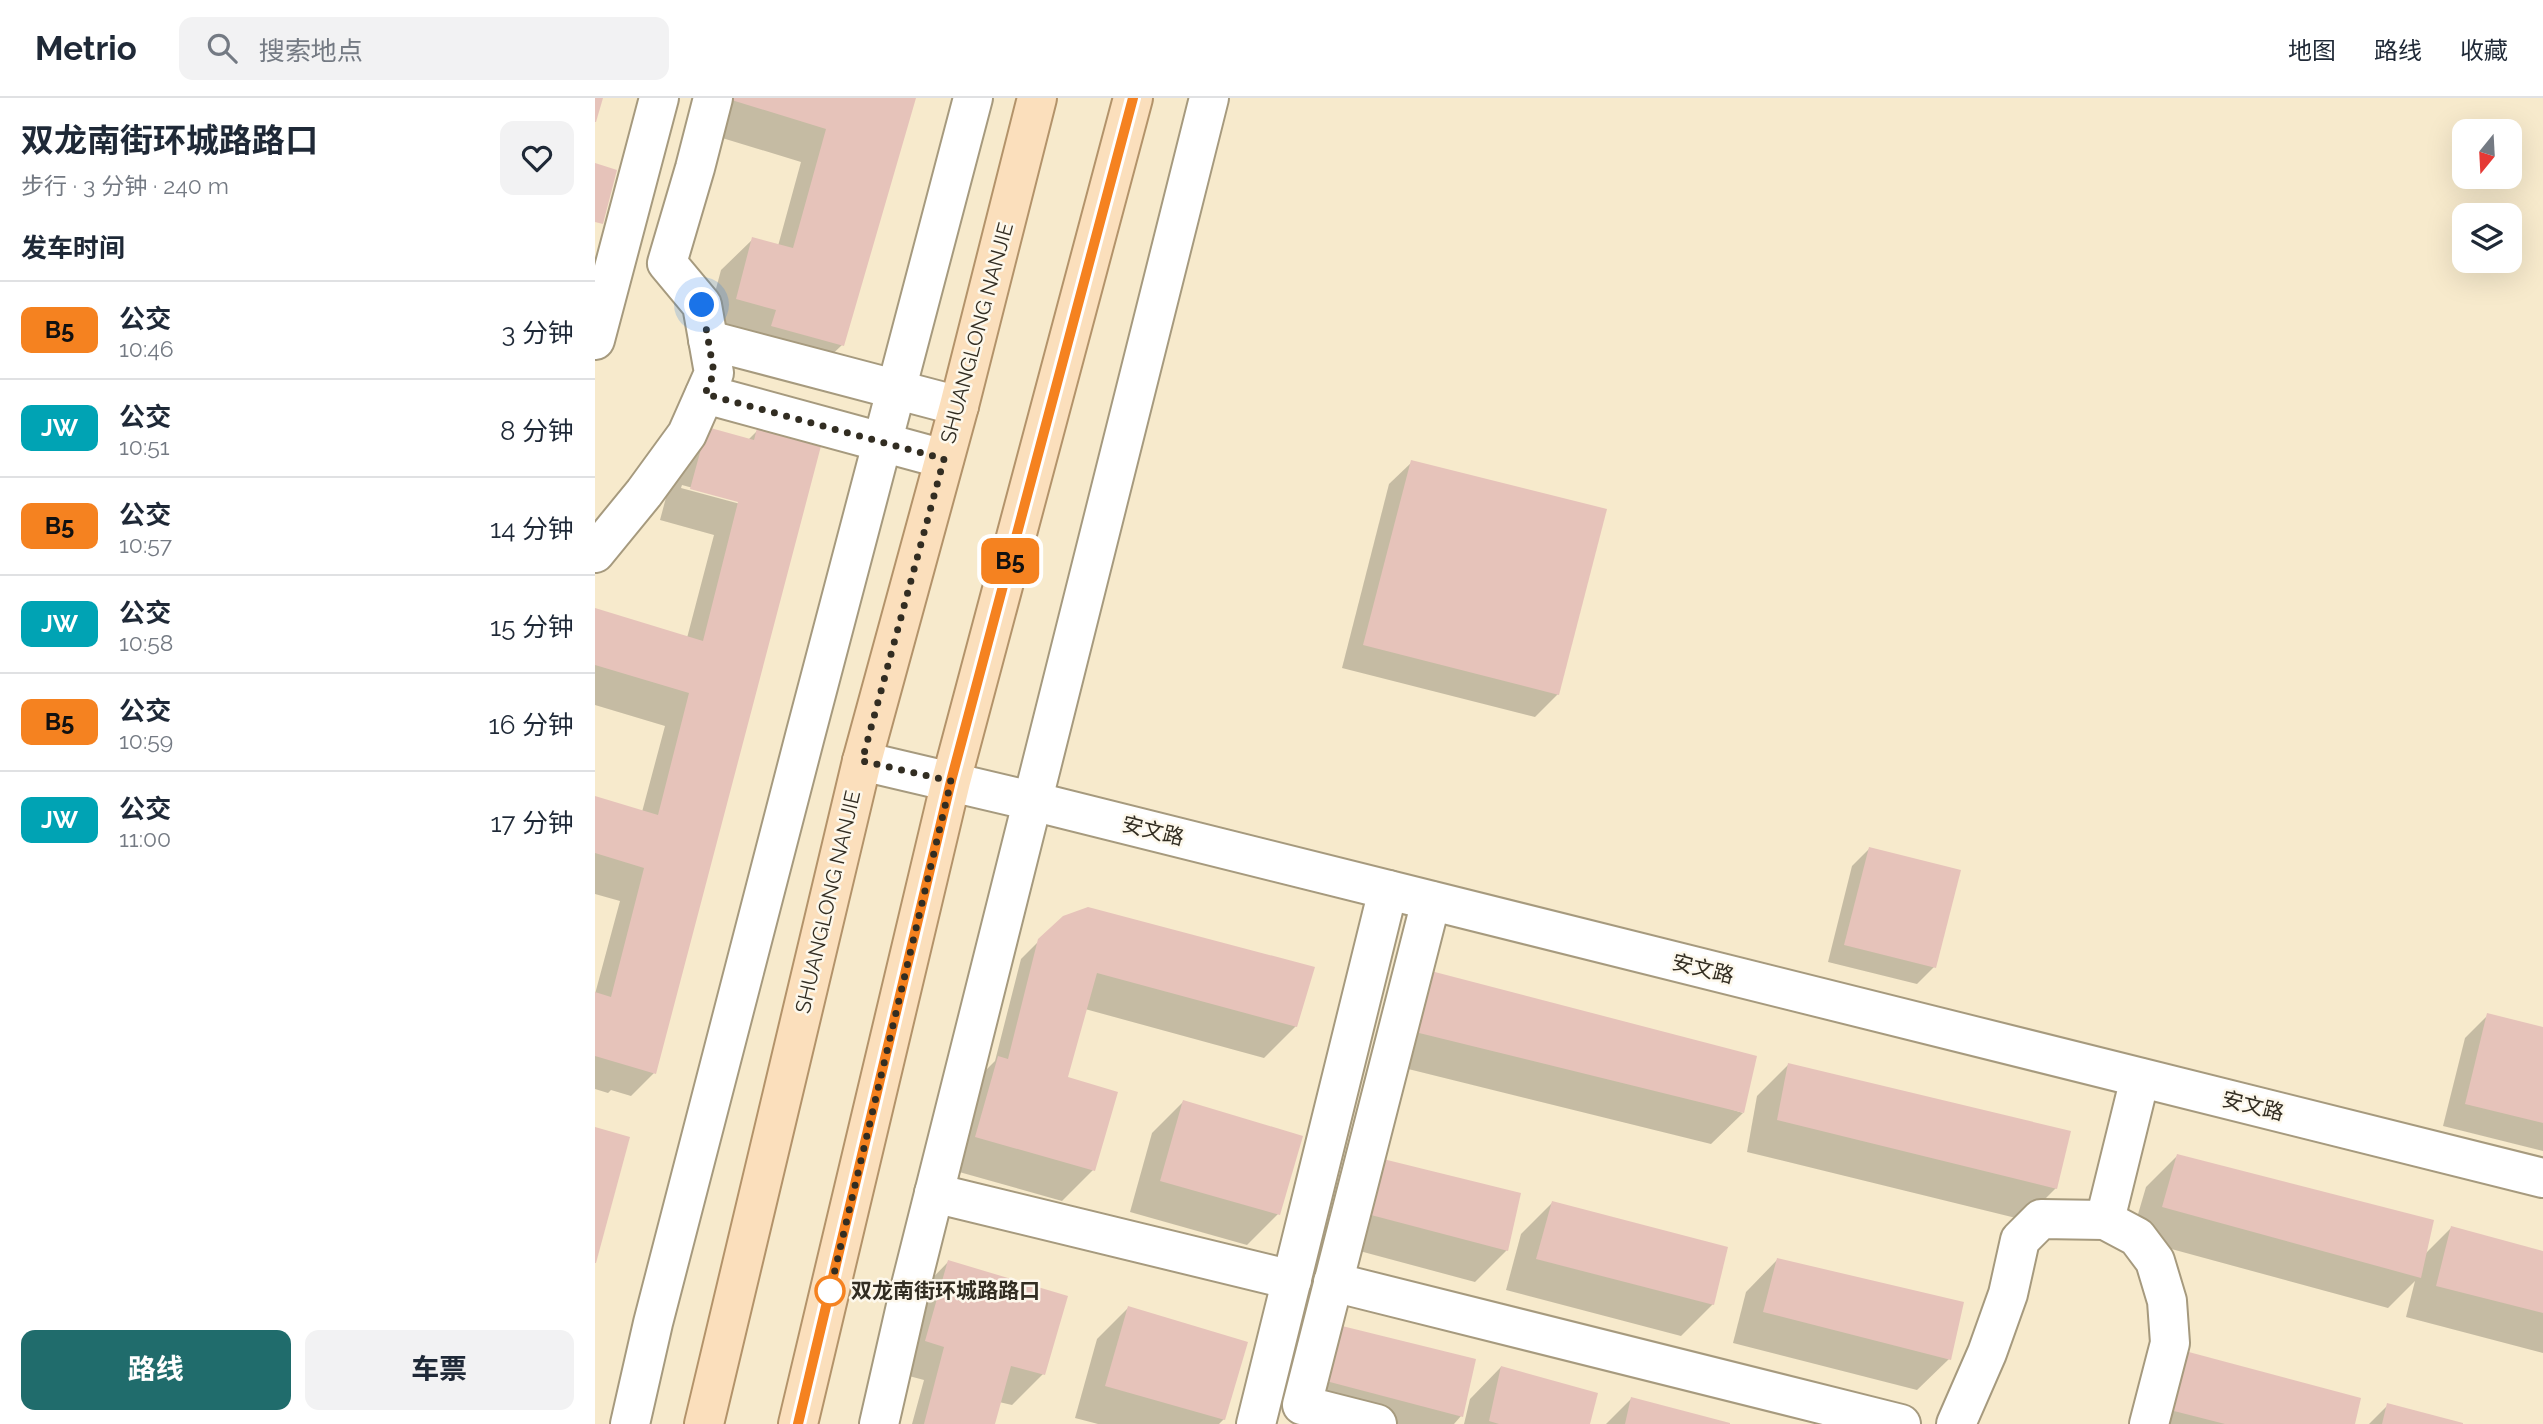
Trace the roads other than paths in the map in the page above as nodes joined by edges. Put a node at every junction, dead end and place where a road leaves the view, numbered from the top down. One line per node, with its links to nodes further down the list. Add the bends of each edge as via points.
1 (659, 98): 7 (street)
2 (713, 98): 9 (street, via 667,262 702,305)
3 (973, 98): 10 (street)
4 (1037, 98): 12 (main road, SHUANGLONG NANJIE)
5 (1133, 98): 17 (main road)
6 (1209, 98): 18 (street)
7 (607, 246): 8 (street)
8 (595, 340)
9 (708, 340): 10 (street); 11 (street, via 714,373)
10 (896, 390): 12 (street); 13 (street)
11 (705, 394): 13 (street); 15 (street, via 687,434)
12 (959, 406): 14 (main road, SHUANGLONG NANJIE)
13 (882, 442): 14 (street); 27 (street)
14 (944, 459): 16 (main road, SHUANGLONG NANJIE)
15 (595, 552)
16 (862, 761): 17 (street, 安文路); 28 (main road, SHUANGLONG NANJIE)
17 (951, 781): 18 (street, 安文路); 29 (main road)
18 (1032, 801): 19 (street, 安文路); 23 (street)
19 (1388, 890): 20 (street, 安文路); 25 (street)
20 (1431, 901): 21 (street, 安文路); 26 (street)
21 (2140, 1078): 22 (street, 安文路); 24 (street)
22 (2543, 1178)
23 (934, 1193): 25 (street); 30 (street)
24 (2105, 1220): 34 (street, via 2041,1219 2021,1240 2008,1294); 35 (street, via 2137,1237 2155,1261 2167,1301 2170,1343)
25 (1292, 1280): 31 (street)
26 (1333, 1282): 32 (street, via 1302,1405); 33 (street)
27 (630, 1424)
28 (704, 1424)
29 (798, 1424)
30 (879, 1424)
31 (1256, 1424)
32 (1377, 1424)
33 (1901, 1424)
34 (1956, 1424)
35 (2149, 1424)

